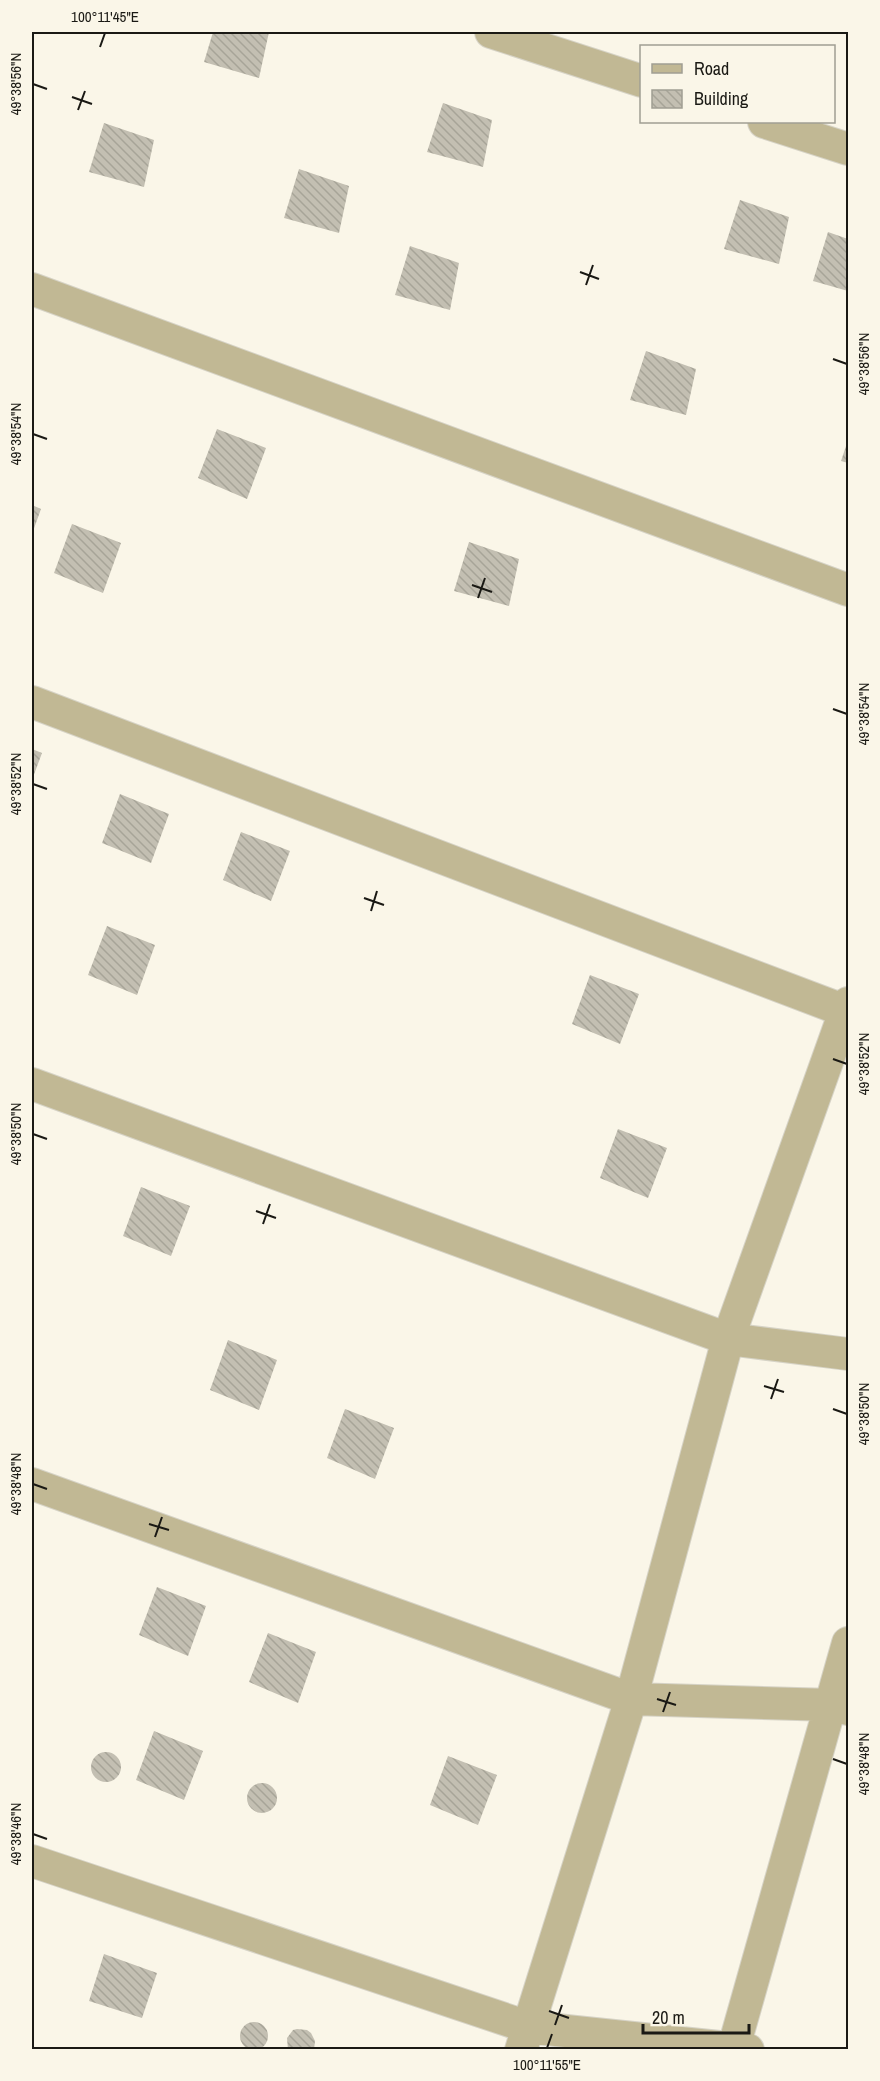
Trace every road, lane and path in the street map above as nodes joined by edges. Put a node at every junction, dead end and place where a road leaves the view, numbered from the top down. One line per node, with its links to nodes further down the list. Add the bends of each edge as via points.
1 (491, 32): 2 (street)
2 (640, 80)
3 (767, 123): 4 (street)
4 (849, 149)
5 (32, 289): 6 (street)
6 (849, 590)
7 (32, 702): 8 (street)
8 (848, 1009): 10 (street)
9 (32, 1084): 10 (street)
10 (728, 1339): 11 (street); 14 (street)
11 (849, 1354)
12 (32, 1484): 14 (street)
13 (849, 1643): 15 (street)
14 (631, 1699): 15 (street); 17 (street)
15 (840, 1707): 18 (street)
16 (32, 1861): 17 (street)
17 (524, 2038): 18 (street)
18 (738, 2049)

